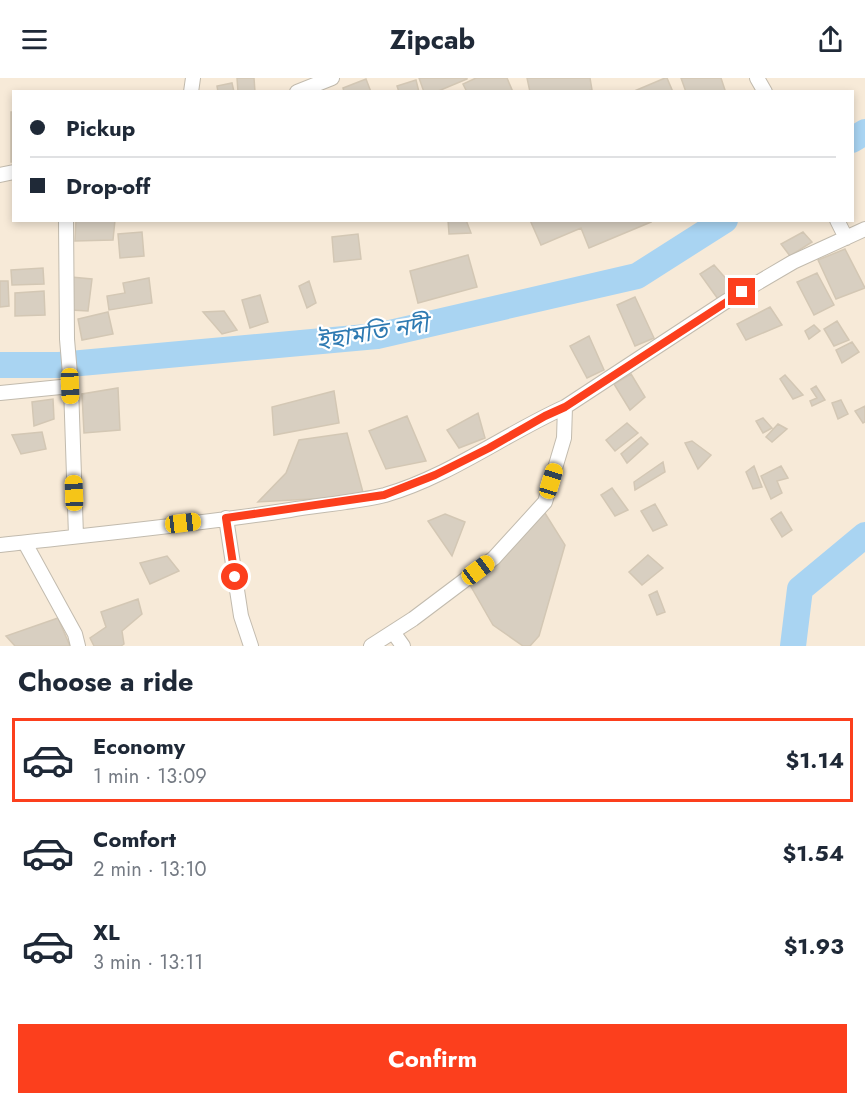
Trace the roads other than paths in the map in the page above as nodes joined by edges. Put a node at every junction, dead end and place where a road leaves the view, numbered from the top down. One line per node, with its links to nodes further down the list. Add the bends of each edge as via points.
1 (332, 78): 2 (street)
2 (302, 90)
3 (66, 222): 7 (street)
4 (838, 222): 6 (street)
5 (865, 229): 6 (street)
6 (846, 238): 9 (street, via 793,262 725,302)
7 (70, 386): 8 (street); 11 (street)
8 (0, 393)
9 (565, 407): 10 (street, via 435,475 384,495); 14 (street, via 564,438 545,502 494,558)
10 (226, 518): 11 (street); 16 (street, via 241,616)
11 (76, 536): 12 (street)
12 (25, 543): 13 (street); 15 (street)
13 (0, 545)
14 (393, 632): 17 (street); 18 (street)
15 (78, 646)
16 (251, 646)
17 (371, 646)
18 (403, 646)

